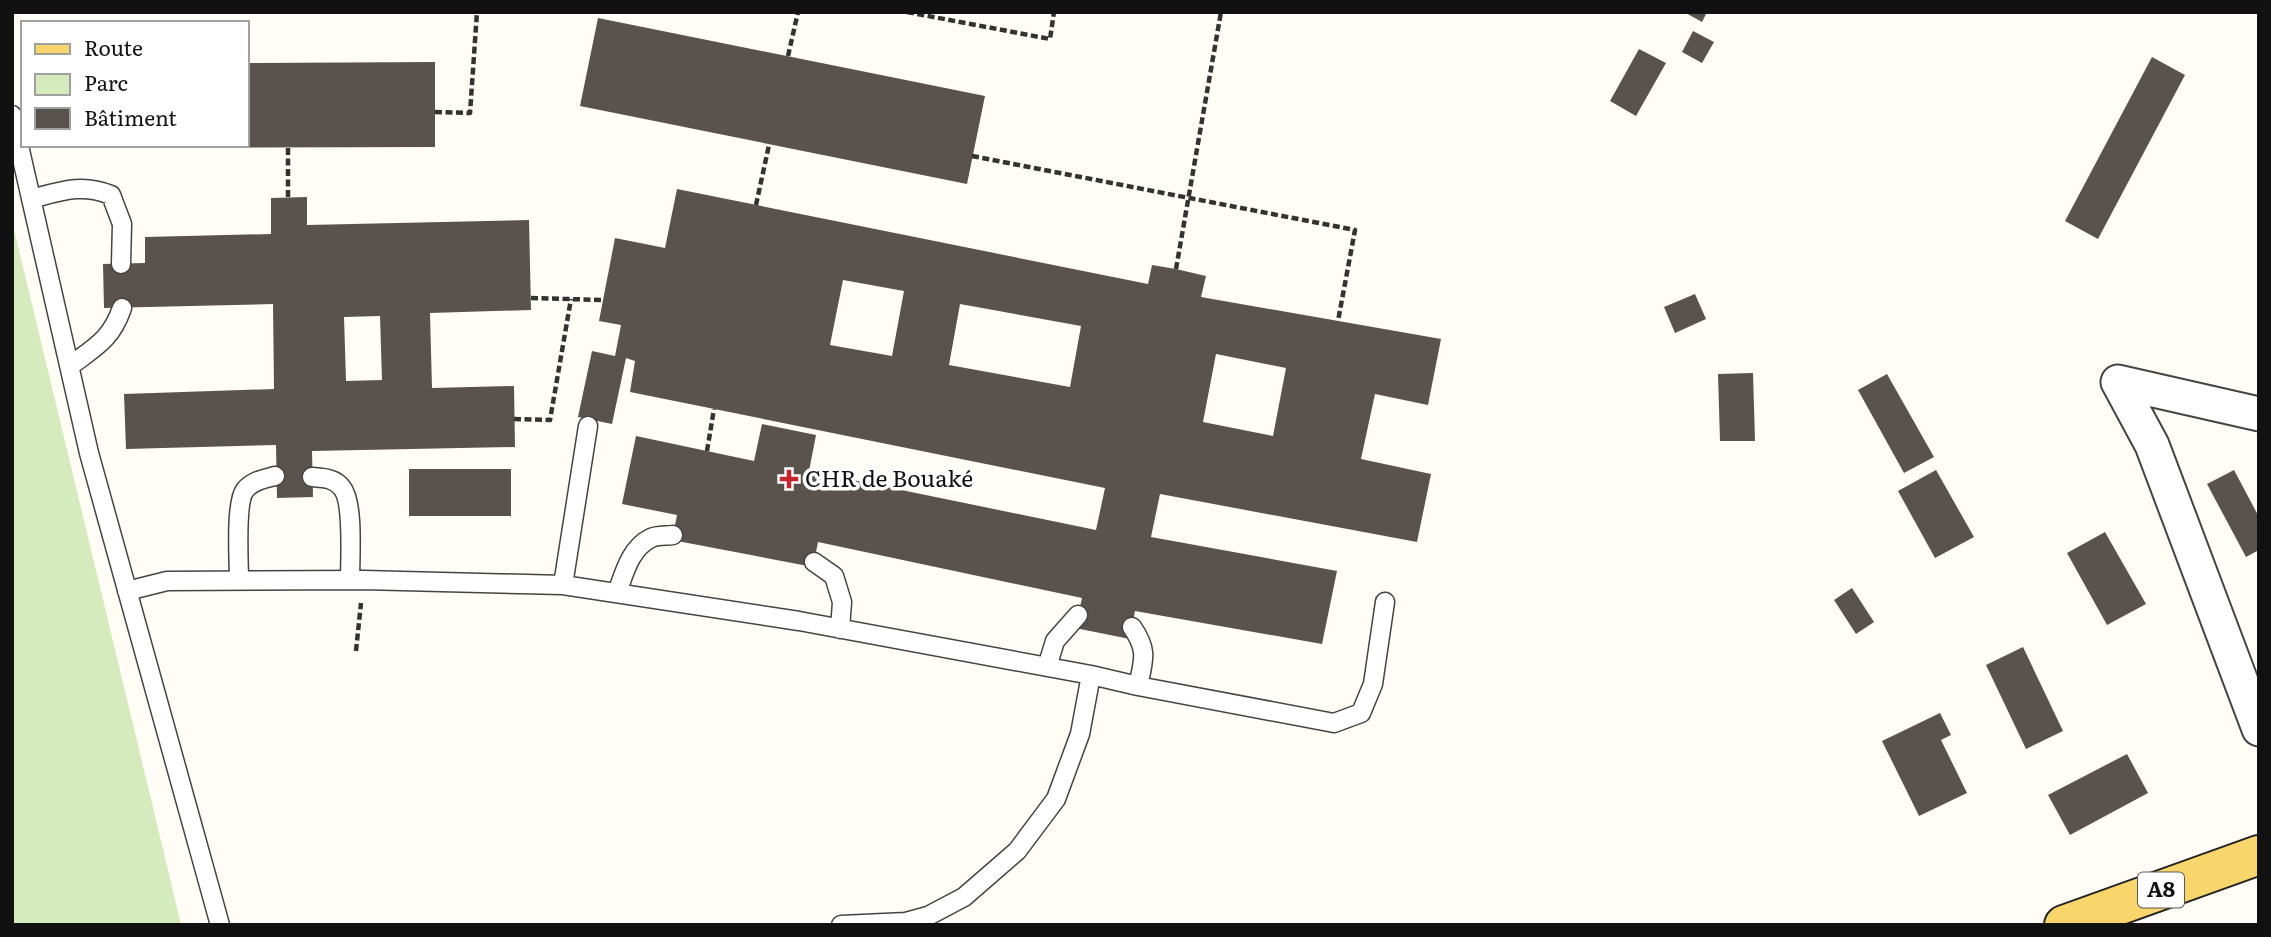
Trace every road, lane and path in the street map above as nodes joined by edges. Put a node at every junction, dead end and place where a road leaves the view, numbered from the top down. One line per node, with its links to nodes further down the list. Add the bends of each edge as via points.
1 (477, 12): 7 (path, via 470,113)
2 (798, 12): 6 (path)
3 (907, 12): 4 (path, via 1050,39)
4 (1054, 12)
5 (1222, 12): 13 (path)
6 (788, 56)
7 (435, 112)
8 (12, 115): 14 (lane)
9 (769, 145): 15 (path)
10 (288, 148): 12 (path)
11 (972, 156): 13 (path)
12 (288, 197)
13 (1188, 198): 17 (path); 22 (path, via 1355,230)
14 (31, 199): 16 (lane, via 71,188 111,195 122,224); 23 (lane)
15 (756, 205)
16 (121, 264)
17 (1176, 269)
18 (531, 298): 19 (path)
19 (571, 299): 20 (path); 26 (path, via 550,421)
20 (604, 300)
21 (122, 308): 23 (lane, via 107,338)
22 (1338, 321)
23 (70, 366): 36 (lane)
24 (714, 409): 28 (path)
25 (2259, 414): 45 (street, via 2118,382 2152,445)
26 (514, 419)
27 (588, 426): 35 (lane)
28 (707, 450)
29 (275, 476): 33 (lane, via 258,480 244,491)
30 (312, 477): 34 (lane, via 331,479 342,486 349,500)
31 (673, 535): 37 (lane, via 652,537 640,546 628,562)
32 (814, 562): 41 (lane, via 834,576 842,602)
33 (240, 580): 34 (lane); 36 (lane, via 167,581)
34 (351, 580): 35 (lane)
35 (563, 585): 37 (lane)
36 (127, 591): 47 (lane)
37 (617, 593): 41 (lane)
38 (1385, 602): 44 (lane, via 1373,684 1361,713 1334,723)
39 (1078, 615): 42 (lane, via 1055,641)
40 (1132, 627): 44 (lane, via 1142,642)
41 (840, 629): 42 (lane)
42 (1047, 667): 43 (lane)
43 (1091, 675): 44 (lane); 48 (lane, via 1080,734 1056,799 1017,851 964,897 928,916 906,922)
44 (1138, 686)
45 (2259, 729)
46 (2259, 855): 49 (main road, A8)
47 (220, 925)
48 (841, 925)
49 (2064, 925)

